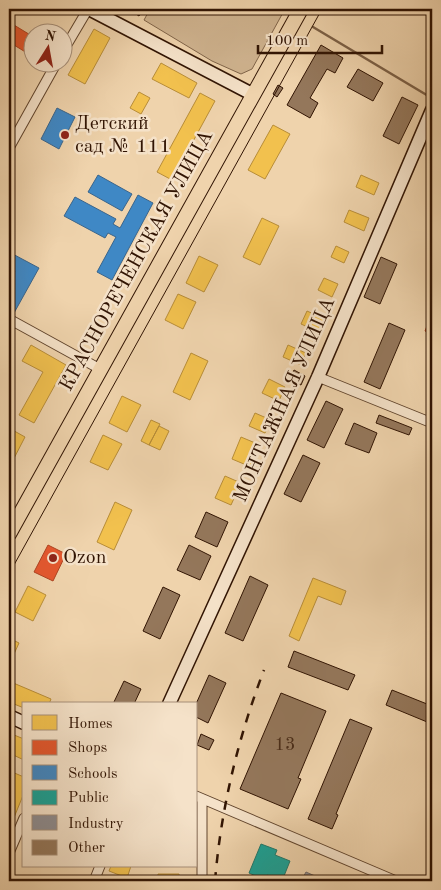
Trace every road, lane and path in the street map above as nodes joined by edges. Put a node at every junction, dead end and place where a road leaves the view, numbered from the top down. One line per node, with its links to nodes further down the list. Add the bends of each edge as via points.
1 (88, 9): 3 (street); 5 (street)
2 (301, 9): 5 (main road, КРАСНОРЕЧЕНСКАЯ УЛИЦА)
3 (72, 36)
4 (51, 72): 7 (street)
5 (252, 94): 9 (main road, КРАСНОРЕЧЕНСКАЯ УЛИЦА)
6 (432, 110): 10 (street, МОНТАЖНАЯ УЛИЦА)
7 (9, 148)
8 (9, 319): 9 (street)
9 (100, 369): 12 (main road, КРАСНОРЕЧЕНСКАЯ УЛИЦА)
10 (318, 377): 11 (street); 13 (street, МОНТАЖНАЯ УЛИЦА)
11 (432, 423)
12 (9, 534)
13 (171, 702)
14 (9, 716): 15 (street)
15 (22, 722)
16 (199, 797): 21 (street); 22 (street)
17 (22, 823): 18 (street)
18 (9, 853)
19 (99, 868): 20 (street)
20 (94, 881)
21 (202, 881)
22 (396, 881)

